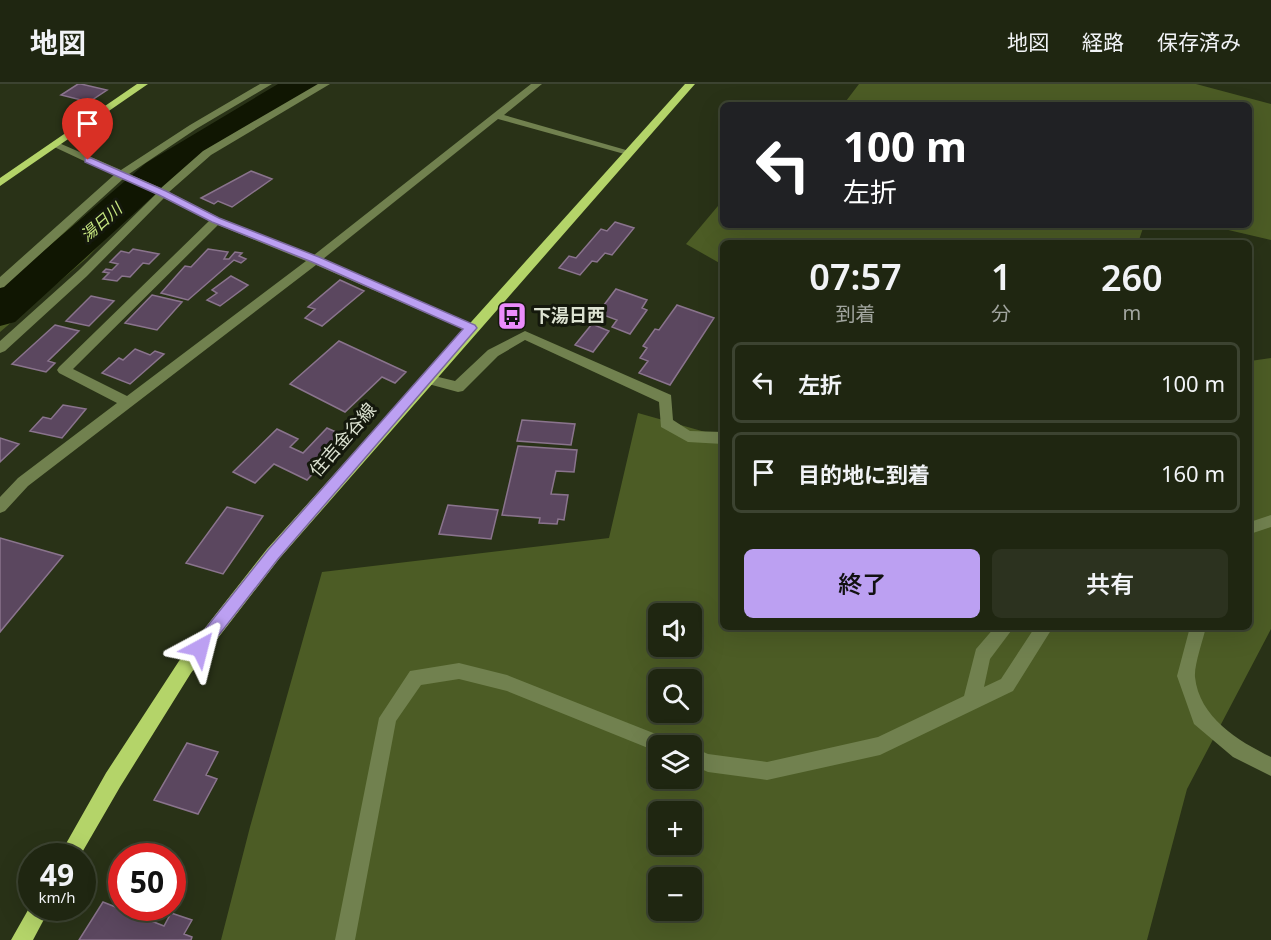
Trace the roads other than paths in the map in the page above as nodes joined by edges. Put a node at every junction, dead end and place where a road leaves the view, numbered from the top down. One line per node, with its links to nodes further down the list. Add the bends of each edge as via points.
1 (143, 84): 7 (main road)
2 (267, 84): 9 (street)
3 (326, 84): 11 (street, via 207,153)
4 (537, 84): 6 (street)
5 (690, 84): 8 (main road, 住吉金谷線)
6 (497, 116): 8 (street); 13 (street)
7 (55, 146): 9 (street); 10 (main road)
8 (628, 152): 15 (main road, 住吉金谷線)
9 (122, 174): 11 (street); 14 (street)
10 (0, 183)
11 (163, 193): 12 (street); 16 (street)
12 (216, 220): 13 (street); 18 (street, via 64,370)
13 (315, 260): 15 (street); 18 (street)
14 (0, 284)
15 (471, 328): 17 (main road, 住吉金谷線)
16 (0, 348)
17 (426, 379): 19 (street, via 458,387 493,353 525,335 666,399 666,423 688,436); 30 (main road, 住吉金谷線, via 273,554 185,667)
18 (127, 402): 20 (street, via 22,482)
19 (720, 438)
20 (0, 507)
21 (1271, 521): 22 (street)
22 (1252, 527)
23 (1003, 630): 26 (street, via 982,655)
24 (1043, 630): 26 (street, via 1007,685)
25 (1197, 630): 29 (street, via 1186,676 1200,718 1239,751)
26 (972, 702): 28 (street, via 880,746 767,771)
27 (648, 739): 33 (street, via 507,683 459,671 416,677 388,718)
28 (702, 760)
29 (1271, 767)
30 (77, 843)
31 (32, 921): 32 (main road)
32 (21, 940)
33 (345, 940)

